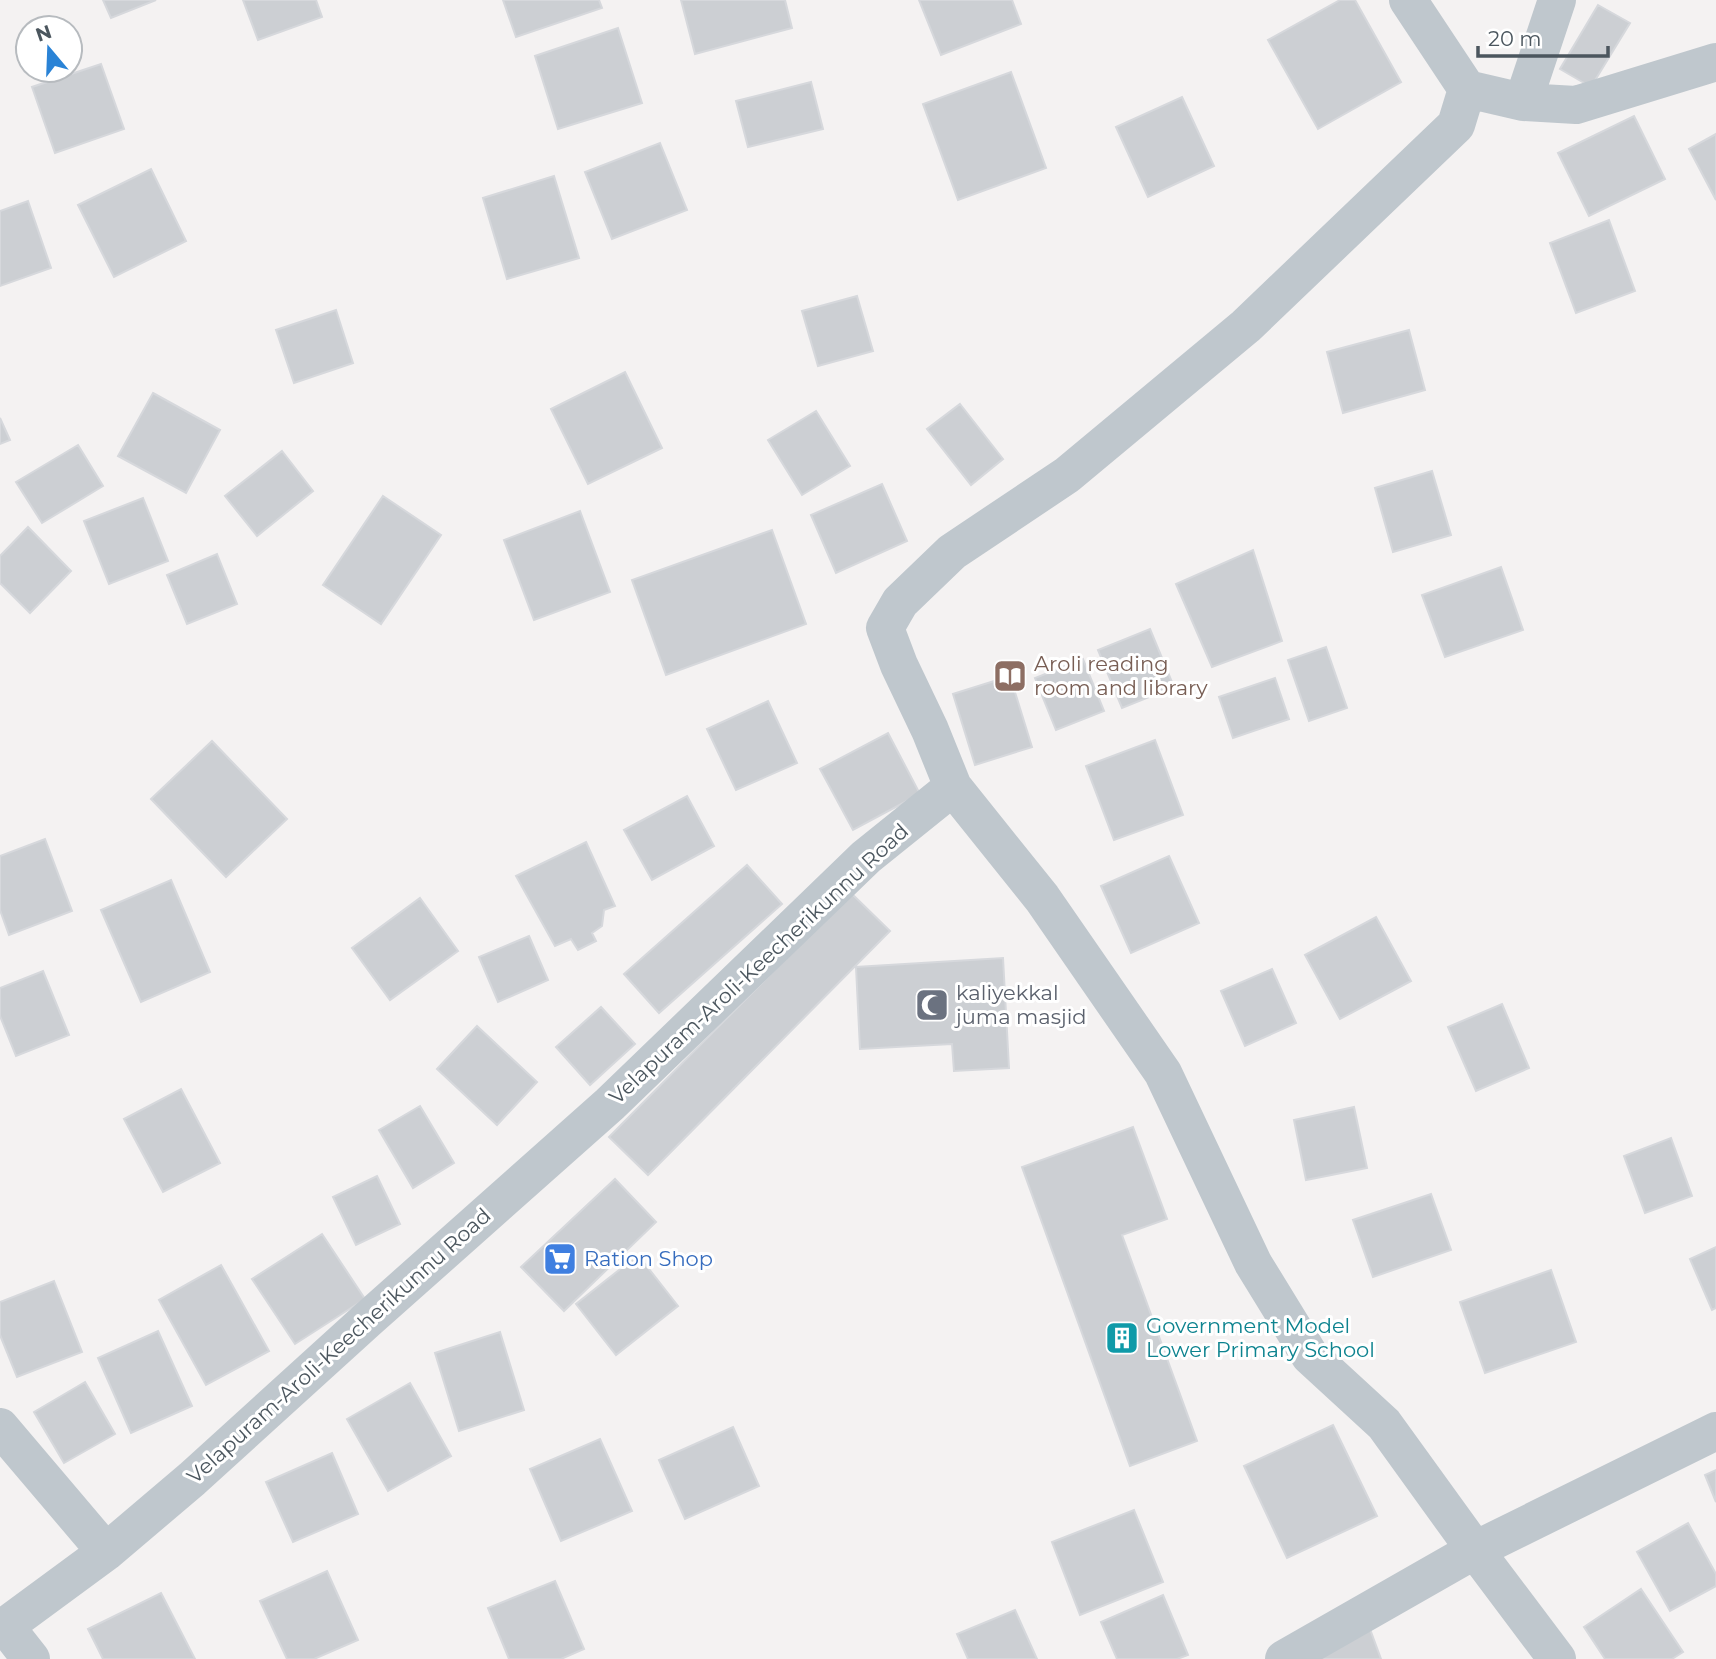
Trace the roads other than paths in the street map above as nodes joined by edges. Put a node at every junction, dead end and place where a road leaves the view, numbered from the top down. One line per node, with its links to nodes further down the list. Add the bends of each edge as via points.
1 (1408, 0): 4 (street)
2 (1557, 0): 5 (street)
3 (1716, 62): 5 (street, via 1576,105)
4 (1467, 89): 5 (street); 6 (street, via 1457,125 1246,326 1067,475 952,552 900,602 885,628)
5 (1523, 102)
6 (953, 787): 9 (street, via 1042,898 1163,1073 1253,1263 1310,1356 1384,1424); 10 (street, Velapuram-Aroli-Keecherikunnu Road, via 866,858 610,1104)
7 (0, 1427): 10 (street)
8 (1716, 1431): 9 (street)
9 (1475, 1550): 13 (street); 14 (street)
10 (106, 1552): 11 (street, Velapuram-Aroli-Keecherikunnu Road)
11 (3, 1628): 12 (street)
12 (31, 1659)
13 (1284, 1659)
14 (1557, 1659)

